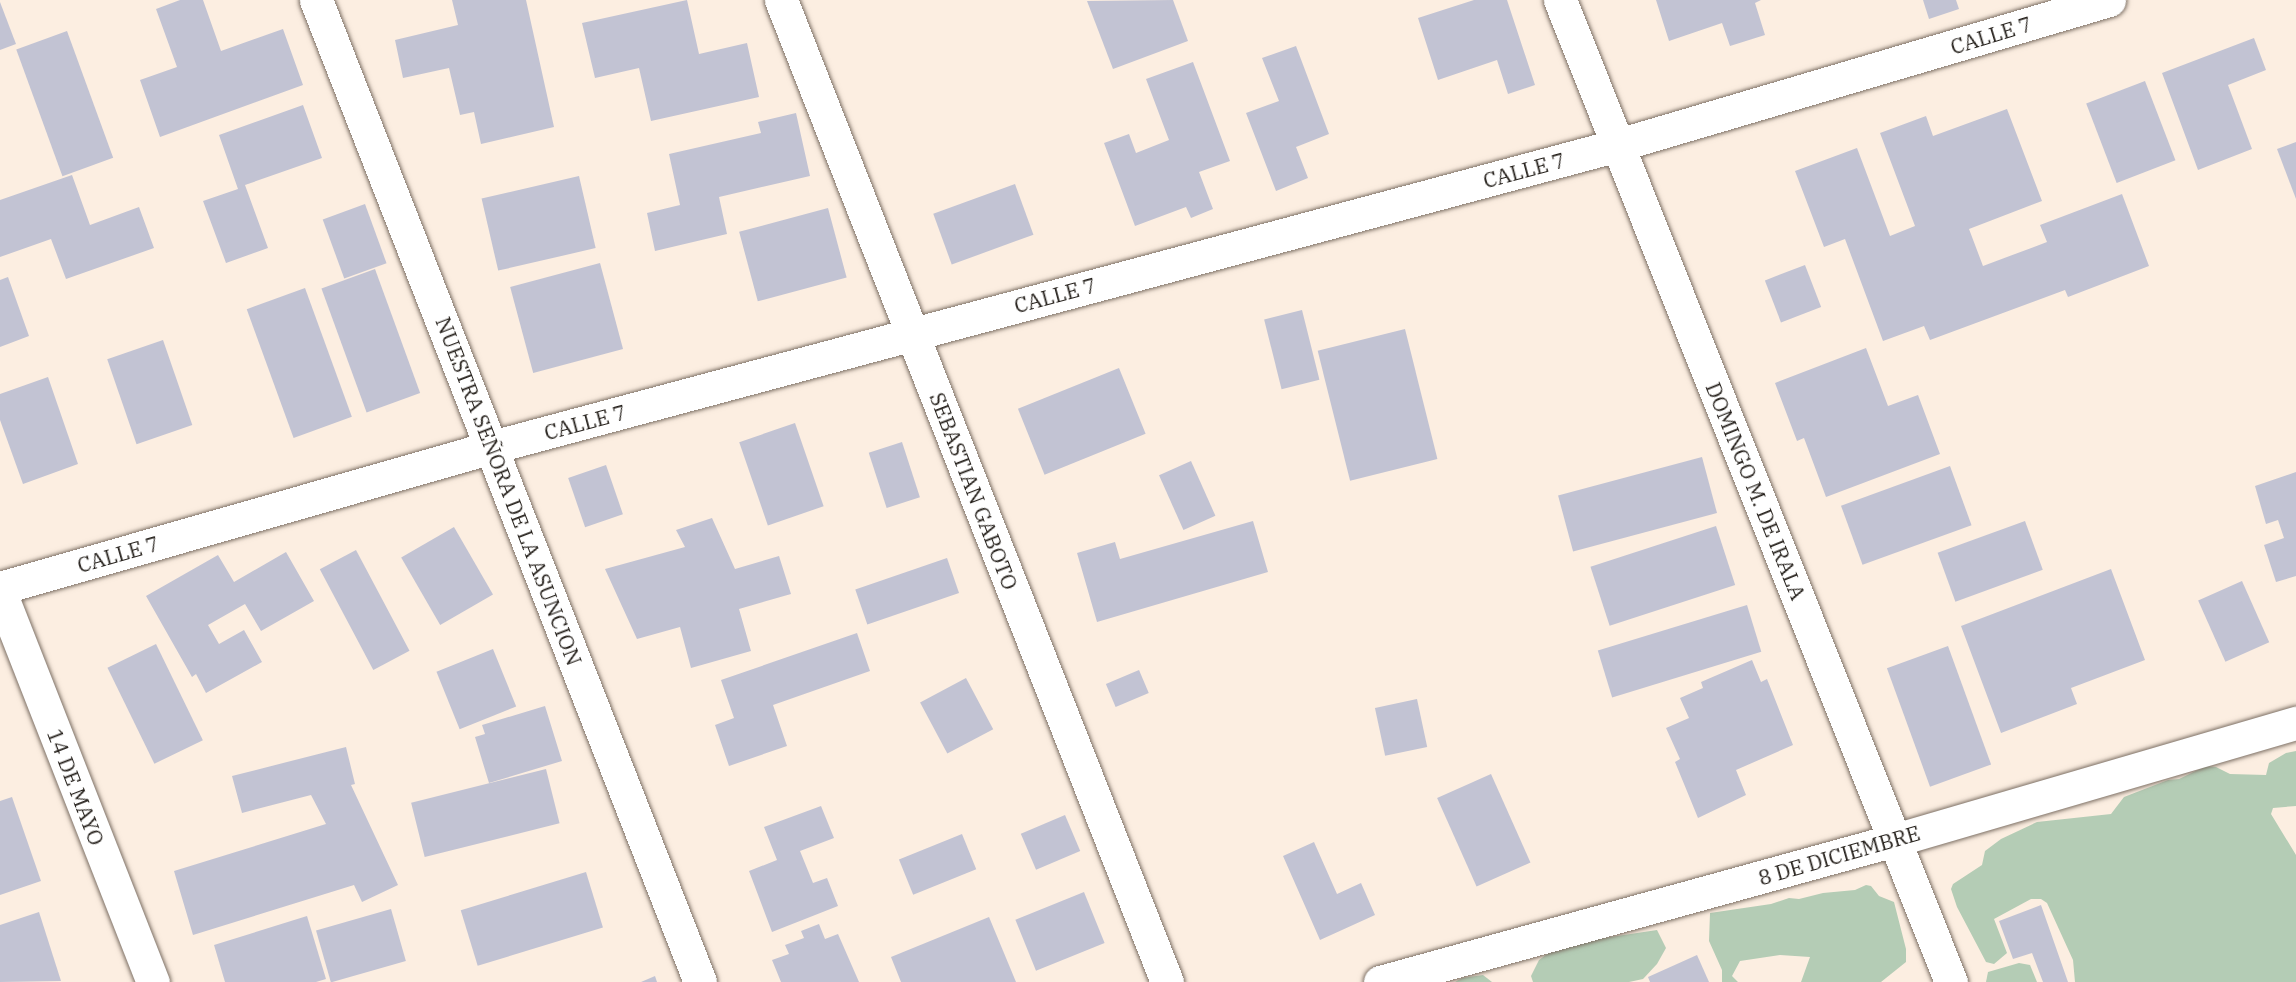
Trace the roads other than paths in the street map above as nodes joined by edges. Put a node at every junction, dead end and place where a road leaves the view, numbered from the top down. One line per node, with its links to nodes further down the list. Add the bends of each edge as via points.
1 (316, 0): 7 (street, NUESTRA SEÑORA DE LA ASUNCION)
2 (781, 0): 6 (street, SEBASTIAN GABOTO)
3 (1560, 0): 5 (street, DOMINGO M. DE IRALA)
4 (2109, 0): 5 (street, CALLE 7)
5 (1618, 146): 6 (street, CALLE 7); 10 (street, DOMINGO M. DE IRALA)
6 (912, 333): 7 (street, CALLE 7); 13 (street, SEBASTIAN GABOTO)
7 (492, 447): 8 (street, CALLE 7); 12 (street, NUESTRA SEÑORA DE LA ASUNCION)
8 (0, 590): 11 (street, 14 DE MAYO)
9 (2296, 723): 10 (street, 8 DE DICIEMBRE)
10 (1895, 840): 14 (street, 8 DE DICIEMBRE); 15 (street, DOMINGO M. DE IRALA)
11 (153, 982)
12 (700, 982)
13 (1167, 982)
14 (1380, 982)
15 (1951, 982)

